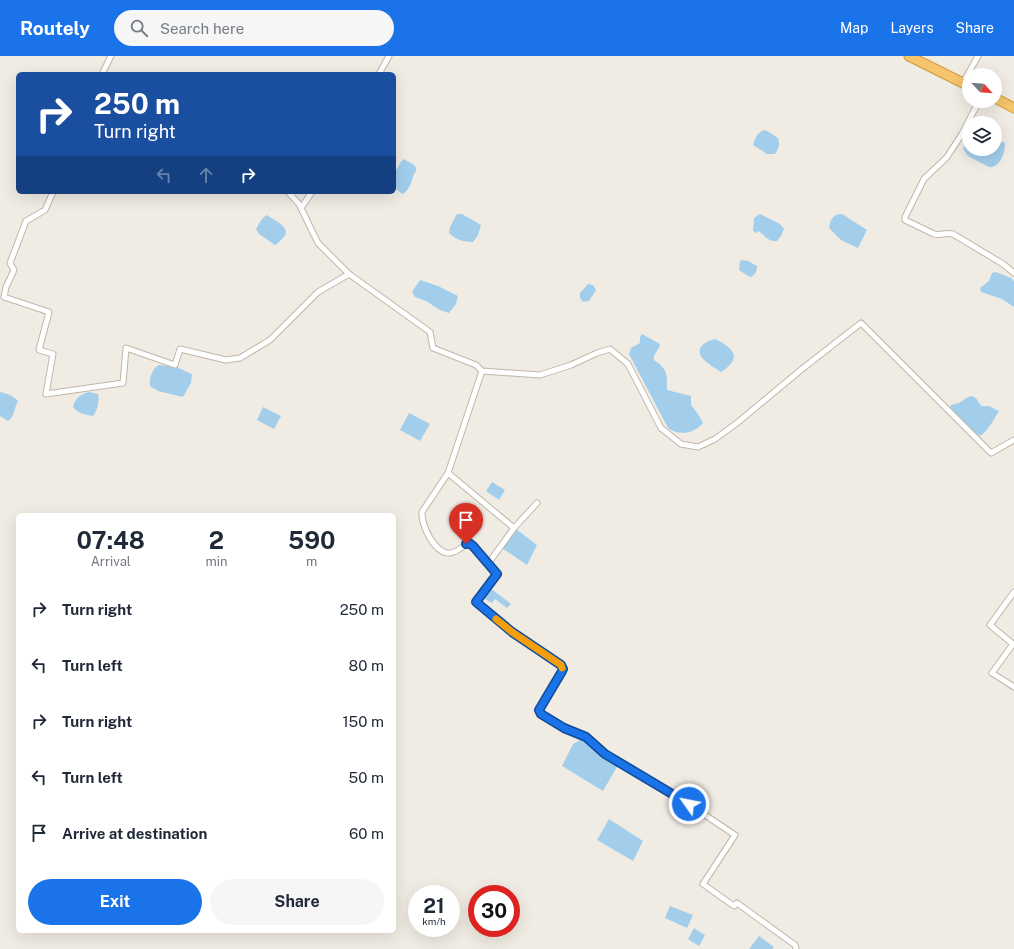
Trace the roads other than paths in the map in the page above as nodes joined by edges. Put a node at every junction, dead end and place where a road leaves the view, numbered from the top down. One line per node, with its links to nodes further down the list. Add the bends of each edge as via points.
1 (111, 56): 6 (street)
2 (389, 56): 7 (street)
3 (909, 56): 8 (highway)
4 (978, 56): 5 (street)
5 (973, 68)
6 (103, 72)
7 (380, 72)
8 (962, 82)
9 (1002, 102): 11 (highway)
10 (975, 108): 16 (street, via 947,157 924,179 905,220 934,234 953,234)
11 (1014, 108)
12 (53, 194): 18 (street, via 45,210 26,221 10,263 14,270)
13 (290, 194): 15 (street)
14 (311, 194): 15 (street)
15 (301, 208): 17 (street, via 318,243)
16 (1014, 273)
17 (349, 274): 18 (street, via 318,292 270,340 240,358 226,360 180,349 175,365 126,348 123,383 46,394 53,354 40,350 49,312); 19 (street, via 430,332 433,348 476,365)
18 (2, 297)
19 (482, 371): 20 (street, via 540,375 610,349 628,364 661,428 681,444 698,446 737,423 861,323 991,453); 21 (street)
20 (1014, 440)
21 (448, 473): 23 (street); 24 (street, via 422,512 421,517 428,536 434,545 449,553 460,550 469,543)
22 (537, 503): 23 (street)
23 (514, 528): 24 (street)
24 (488, 564): 27 (street, via 497,574 476,602 563,669 539,710 541,714 586,737 605,754 678,797 735,836 703,884 734,906 737,903 795,945)
25 (1014, 592): 26 (street, via 990,625 1013,644 992,673)
26 (1014, 688)
27 (796, 949)

